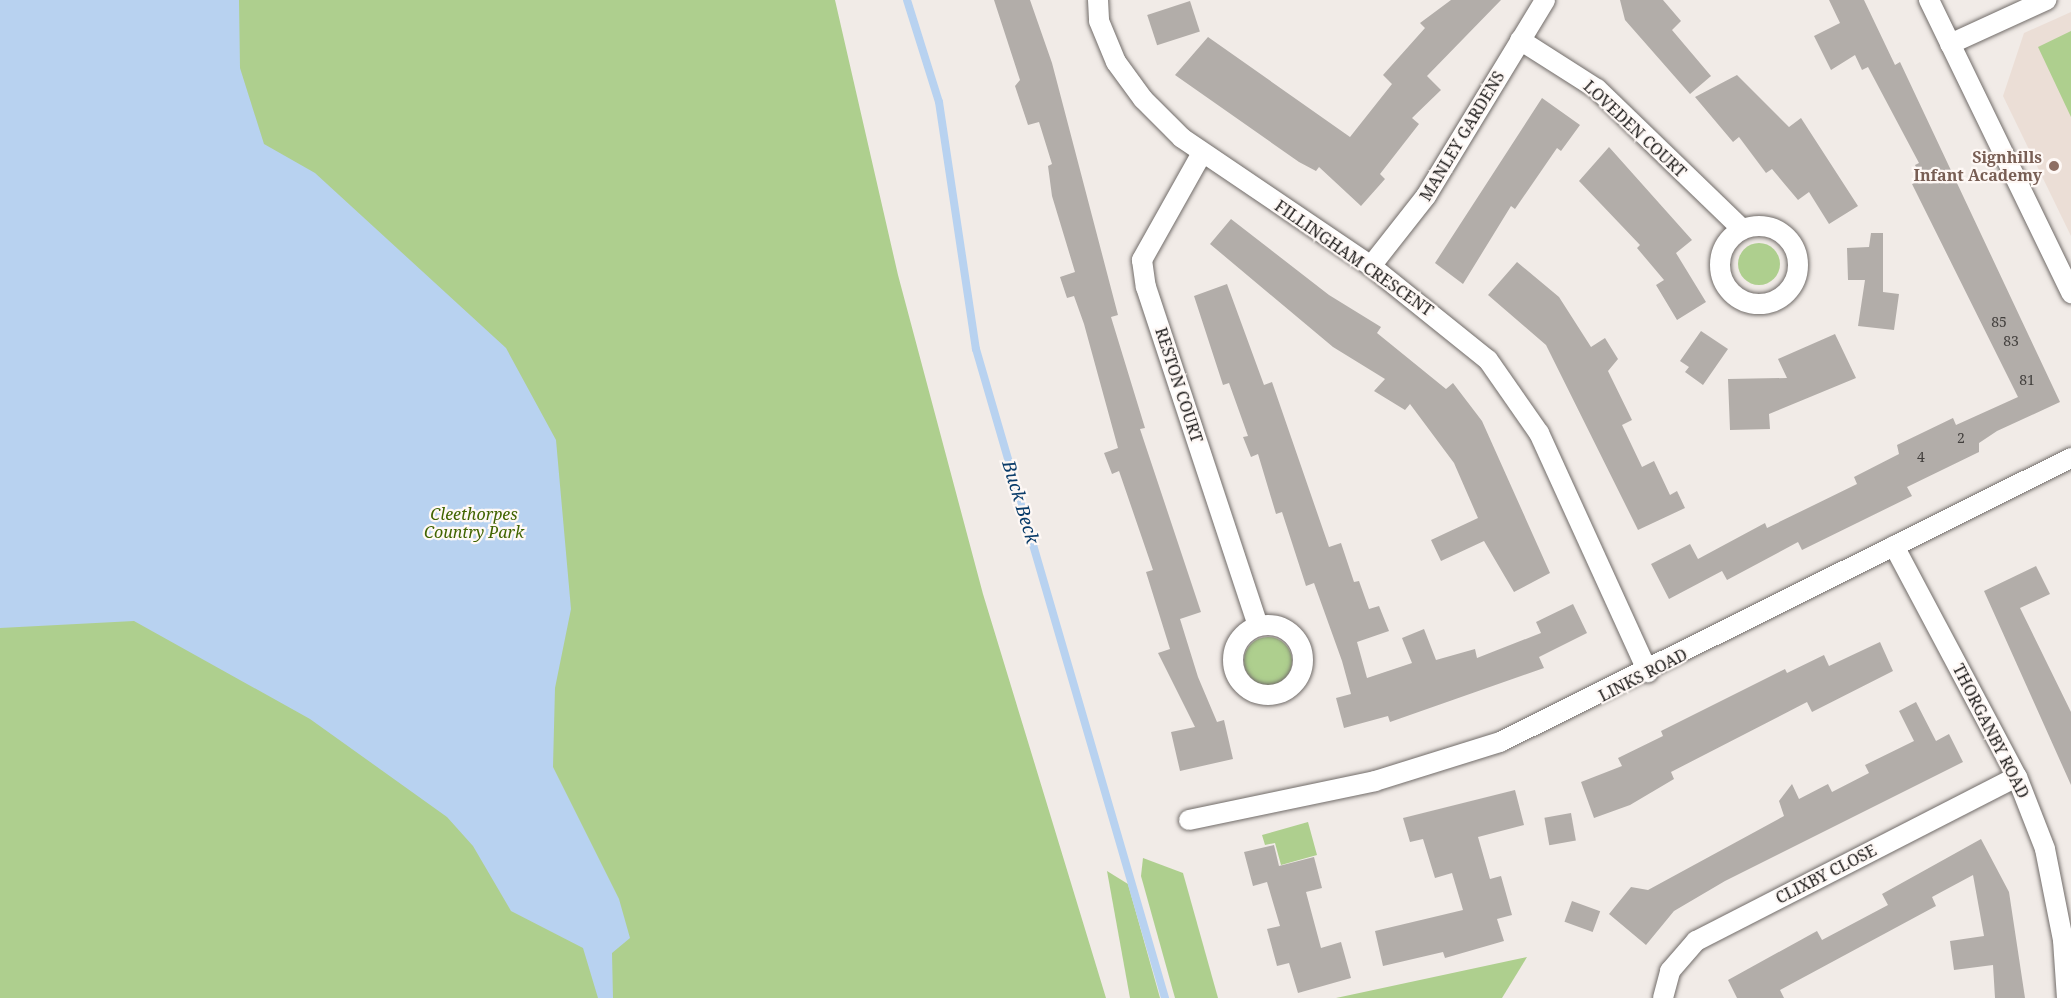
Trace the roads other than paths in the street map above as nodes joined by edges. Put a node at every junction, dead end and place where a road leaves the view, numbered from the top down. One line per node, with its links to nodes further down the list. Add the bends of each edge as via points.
1 (1098, 0): 7 (street, FILLINGHAM CRESCENT, via 1099,21 1116,62 1143,99)
2 (1545, 0): 5 (street, MANLEY GARDENS)
3 (1929, 0): 6 (street)
4 (2046, 0): 6 (street)
5 (1520, 40): 8 (street, LOVEDEN COURT, via 1597,89); 9 (street, MANLEY GARDENS, via 1426,196)
6 (1950, 44): 10 (street)
7 (1202, 153): 9 (street, FILLINGHAM CRESCENT); 13 (street, RESTON COURT, via 1142,260 1146,287)
8 (1742, 229)
9 (1371, 266): 14 (street, FILLINGHAM CRESCENT, via 1488,360 1523,404)
10 (2071, 293)
11 (2071, 458): 12 (street, LINKS ROAD)
12 (1894, 546): 14 (street, LINKS ROAD); 15 (street, THORGANBY ROAD)
13 (1258, 625)
14 (1648, 672): 16 (street, LINKS ROAD, via 1500,742 1375,781)
15 (2017, 777): 17 (street, CLIXBY CLOSE, via 1696,942 1670,971); 18 (street, THORGANBY ROAD, via 2045,849 2063,940)
16 (1189, 820)
17 (1663, 998)
18 (2067, 998)

